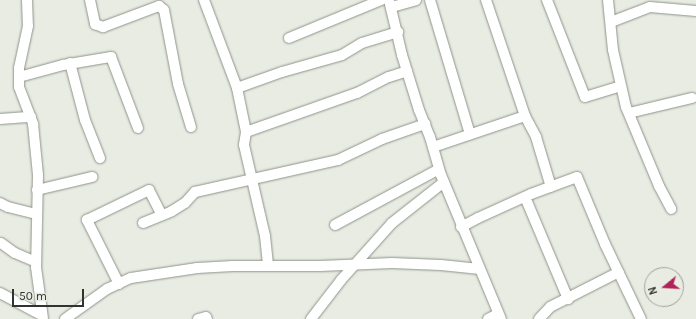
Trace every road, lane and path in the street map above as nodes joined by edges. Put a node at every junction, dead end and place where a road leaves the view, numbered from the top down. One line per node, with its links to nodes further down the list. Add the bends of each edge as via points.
1 (27, 0): 19 (street, via 28,26)
2 (90, 0): 28 (street, via 96,24 103,27 159,6 164,10 174,68)
3 (204, 0): 21 (street)
4 (381, 0): 16 (street)
5 (416, 0): 11 (street)
6 (430, 0): 31 (street)
7 (486, 0): 24 (street)
8 (547, 0): 20 (street, via 585,97)
9 (608, 0): 14 (street)
10 (668, 0): 12 (street)
11 (391, 4): 15 (street)
12 (673, 10): 13 (street); 14 (street, via 650,7)
13 (696, 11)
14 (611, 22): 20 (street)
15 (398, 32): 18 (street); 21 (street, via 362,43 342,55)
16 (289, 38)
17 (70, 64): 19 (street); 29 (street, via 110,57); 33 (street, via 85,120)
18 (407, 71): 27 (street); 30 (street, via 357,93)
19 (19, 77): 25 (street, via 19,87)
20 (620, 86): 23 (street)
21 (237, 88): 30 (street)
22 (692, 98): 23 (street)
23 (629, 114): 42 (street)
24 (525, 116): 31 (street); 38 (street, via 536,137)
25 (31, 117): 26 (street); 39 (street)
26 (0, 119)
27 (425, 124): 32 (street); 36 (street, via 382,139 338,160)
28 (191, 127)
29 (138, 128)
30 (246, 132): 36 (street, via 244,145)
31 (470, 134): 32 (street)
32 (433, 147): 34 (street)
33 (100, 158)
34 (439, 169): 37 (street); 46 (street)
35 (92, 177): 39 (street)
36 (252, 180): 44 (street, via 195,192 185,203); 51 (street, via 265,236)
37 (444, 182): 47 (street); 50 (street, via 392,223)
38 (551, 187): 40 (street); 53 (street, via 577,177)
39 (37, 190): 43 (street)
40 (525, 197): 47 (street); 56 (street)
41 (0, 203): 43 (street)
42 (671, 209)
43 (37, 214): 49 (street)
44 (162, 216): 45 (street); 54 (street, via 149,190 87,220)
45 (143, 223)
46 (335, 225)
47 (462, 227): 52 (street)
48 (0, 243): 49 (street)
49 (36, 262): 58 (street)
50 (354, 265): 51 (street); 52 (street, via 392,263); 62 (street)
51 (268, 266): 54 (street, via 197,268 131,278)
52 (480, 269): 57 (street)
53 (619, 272): 56 (street); 65 (street)
54 (120, 284): 59 (street, via 107,289)
55 (0, 293): 58 (street)
56 (568, 299): 64 (street, via 550,307)
57 (500, 316): 63 (street)
58 (42, 317)
59 (65, 319)
60 (198, 319): 61 (street)
61 (207, 319)
62 (311, 319)
63 (488, 319)
64 (538, 319)
65 (641, 319)

